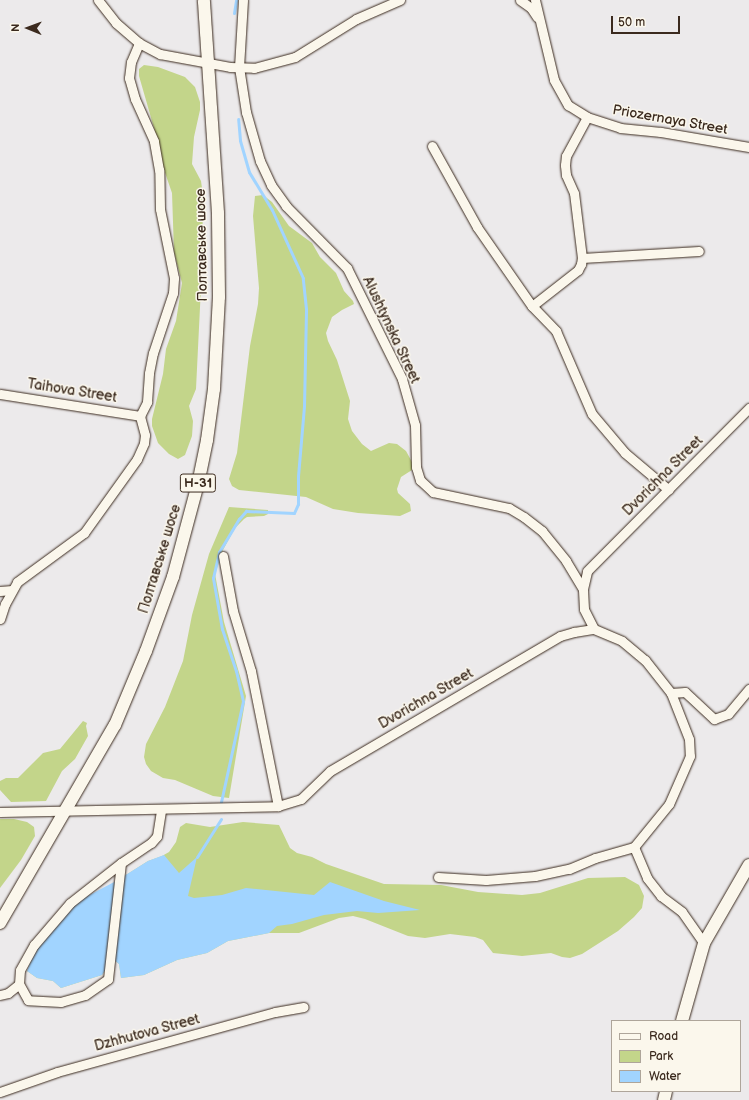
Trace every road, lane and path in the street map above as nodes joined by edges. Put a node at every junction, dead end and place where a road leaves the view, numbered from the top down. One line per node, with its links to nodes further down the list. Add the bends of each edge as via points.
1 (98, 0): 8 (street, via 116,23)
2 (204, 0): 9 (main road, Полтавське шосе / Н-31)
3 (243, 0): 10 (street, Alushtynska Street)
4 (400, 0): 10 (street, via 356,19 295,57 254,68)
5 (520, 0): 7 (street, via 531,8)
6 (535, 0): 7 (street, Priozernaya Street)
7 (539, 20): 11 (street, Priozernaya Street, via 554,80 568,105)
8 (139, 43): 9 (street, via 160,54); 19 (street, via 131,62 129,78 135,99 154,141 159,170 160,209 174,278 173,293 152,353 147,402)
9 (209, 64): 10 (street); 32 (main road, Полтавське шосе / Н-31, via 218,213 219,297 214,389 207,440 173,577 146,651 115,725)
10 (239, 67): 22 (street, Alushtynska Street, via 246,112 260,161 271,185 286,206 347,268 402,379 415,425 416,467 420,480 433,492 509,508 524,517 542,532 566,560)
11 (587, 117): 13 (street, Priozernaya Street, via 620,128 661,132); 15 (street, via 566,156 565,165 566,175 574,193)
12 (432, 146): 16 (street, via 477,227)
13 (749, 147)
14 (699, 251): 15 (street)
15 (582, 258): 16 (street, via 578,270)
16 (532, 306): 20 (street, via 556,332 592,414 625,452)
17 (0, 394): 19 (street, Taihova Street)
18 (749, 408): 20 (street, Dvorichna Street)
19 (140, 416): 23 (street, via 145,434 137,459 84,533 17,582)
20 (670, 490): 22 (street, Dvorichna Street, via 587,571)
21 (223, 556): 29 (street, via 233,611 250,671)
22 (583, 589): 26 (street, Dvorichna Street, via 584,608)
23 (12, 590): 24 (street); 25 (street)
24 (0, 591)
25 (0, 619)
26 (594, 629): 28 (street, via 622,641 645,660); 29 (street, Dvorichna Street, via 560,636 330,771 301,799)
27 (749, 689): 28 (street, via 728,714 714,719 685,692)
28 (671, 693): 33 (street, via 689,739 690,756 669,804)
29 (278, 806): 30 (street, Dvorichna Street)
30 (161, 810): 32 (street, Dvorichna Street); 34 (street, via 157,836)
31 (0, 812): 32 (street, Dvorichna Street)
32 (65, 812): 37 (main road, Полтавське шосе / Н-31)
33 (634, 847): 36 (street, via 595,858 569,869 535,876 486,880); 38 (street, via 647,878 661,896 682,912)
34 (121, 863): 39 (street, via 70,902 34,944 20,970); 39 (street, via 108,978 85,995 60,1002 28,1000)
35 (749, 865): 38 (main road)
36 (438, 878)
37 (0, 923)
38 (704, 943): 42 (main road)
39 (19, 984): 40 (street, via 8,993)
40 (0, 995)
41 (304, 1007): 43 (street, Dzhhutova Street, via 275,1012 56,1072)
42 (682, 1020)
43 (0, 1092)

